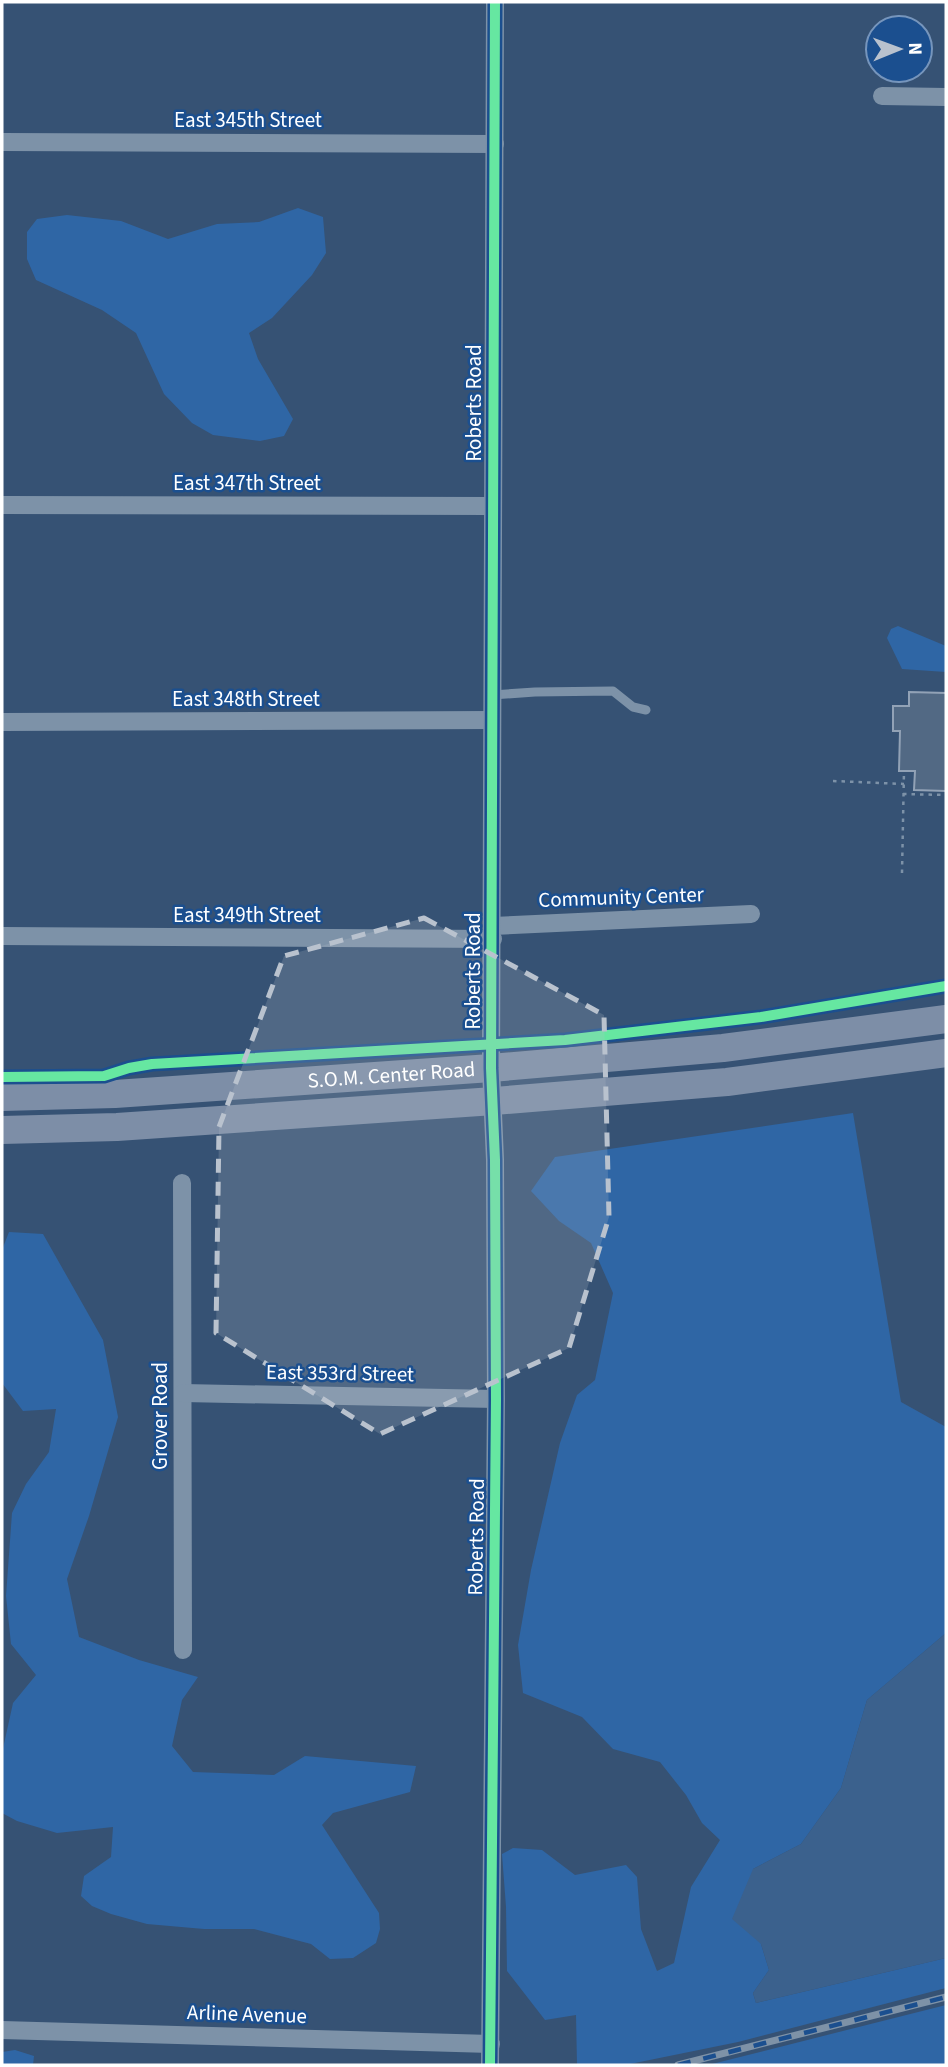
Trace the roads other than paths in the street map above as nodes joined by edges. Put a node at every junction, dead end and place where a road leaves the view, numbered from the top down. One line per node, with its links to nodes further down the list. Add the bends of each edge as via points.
1 (495, 2): 5 (street, Roberts Road)
2 (882, 96): 3 (street)
3 (946, 97)
4 (2, 142): 5 (street, East 345th Street)
5 (495, 144): 7 (street, Roberts Road)
6 (2, 505): 7 (street, East 347th Street)
7 (493, 506): 8 (street, Roberts Road)
8 (492, 695): 9 (lane, via 613,691 633,707); 10 (street, Roberts Road)
9 (646, 710)
10 (491, 720): 11 (street, East 348th Street); 13 (street, Roberts Road)
11 (2, 722)
12 (751, 914): 13 (street, Community Center)
13 (493, 932): 14 (street, East 349th Street); 17 (street, Roberts Road)
14 (2, 936)
15 (946, 1019): 17 (main road, S.O.M. Center Road, via 723,1048)
16 (946, 1053): 19 (main road, S.O.M. Center Road, via 727,1082)
17 (491, 1068): 18 (main road, S.O.M. Center Road, via 115,1094); 19 (street, Roberts Road)
18 (2, 1097)
19 (494, 1101): 20 (main road, S.O.M. Center Road, via 117,1127); 23 (street, Roberts Road)
20 (2, 1130)
21 (182, 1183): 22 (street, Grover Road)
22 (183, 1393): 23 (street, East 353rd Street); 24 (street, Grover Road)
23 (496, 1399): 26 (street, Roberts Road)
24 (183, 1650)
25 (2, 2030): 26 (street, Arline Avenue)
26 (491, 2044): 27 (street, Roberts Road)
27 (491, 2065)

